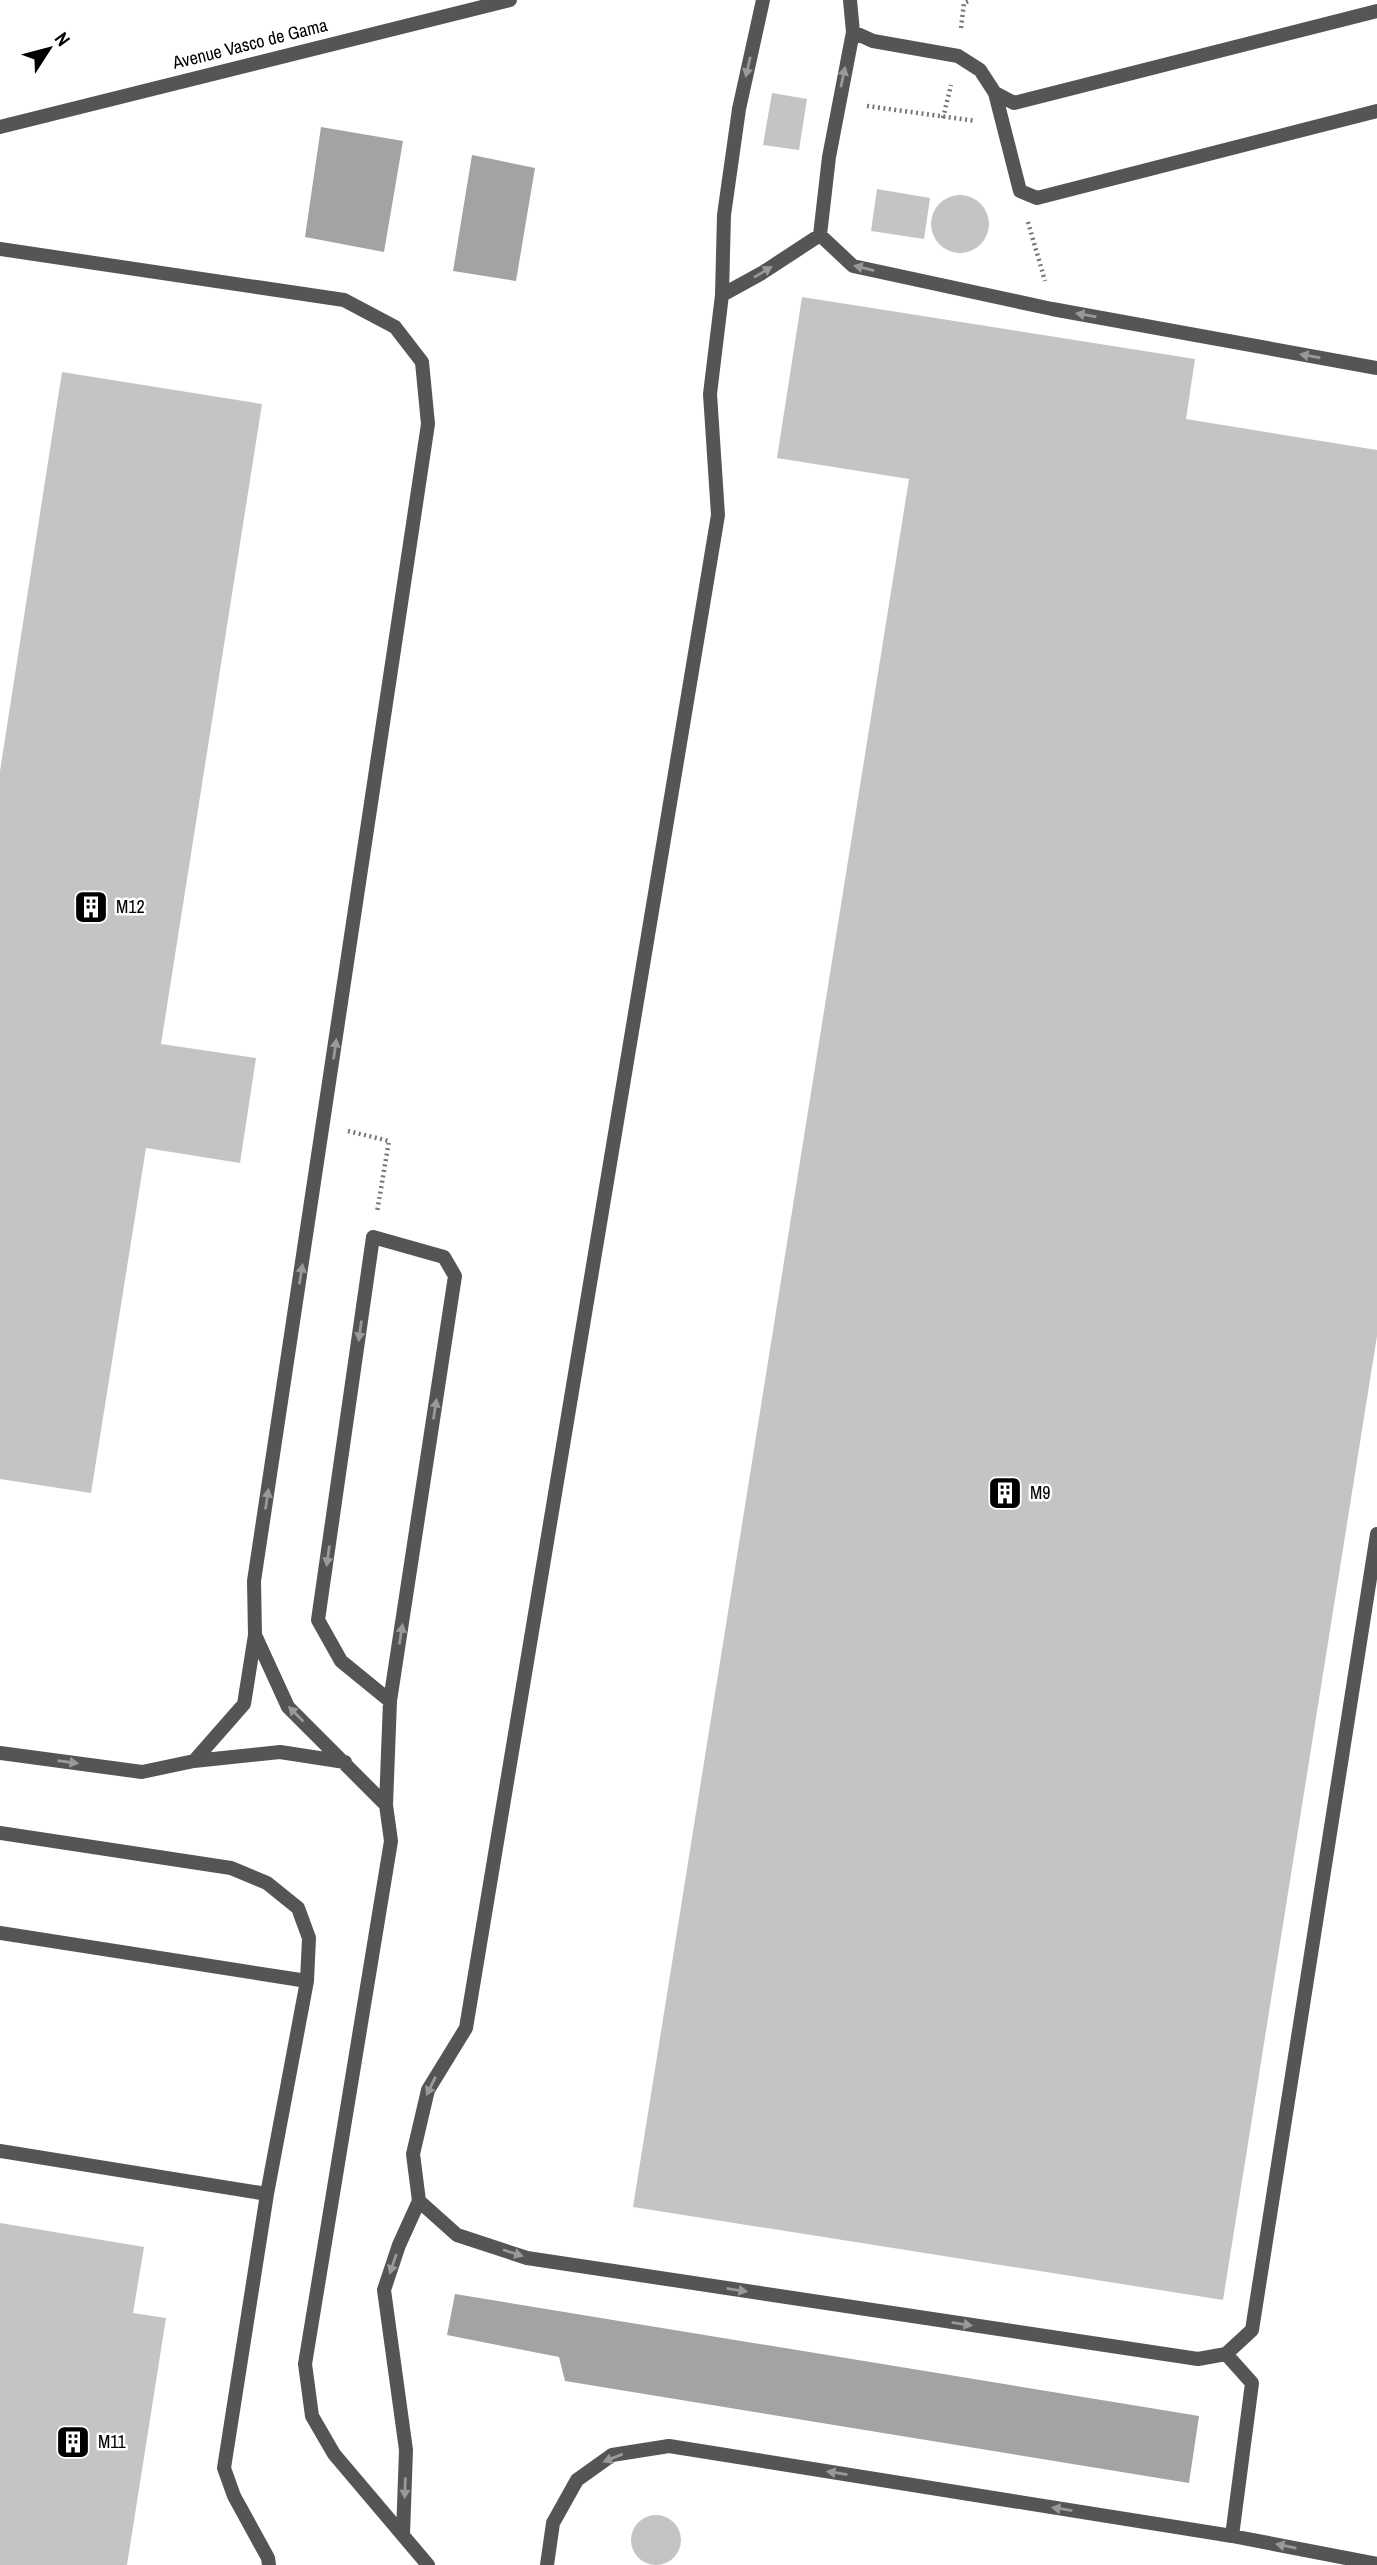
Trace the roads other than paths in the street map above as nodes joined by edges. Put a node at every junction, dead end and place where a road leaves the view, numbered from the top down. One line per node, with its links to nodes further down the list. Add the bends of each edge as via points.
1 (510, 0): 8 (street, Avenue Vasco de Gama)
2 (763, 0): 11 (street, one-way to 11, via 739,109 724,215)
3 (850, 0): 5 (street)
4 (1377, 11): 6 (street, via 1014,103)
5 (853, 32): 6 (street, via 873,41 958,56 980,70); 9 (street, one-way to 5, via 838,102)
6 (995, 93): 7 (street, via 1020,191 1037,198)
7 (1377, 111)
8 (0, 127)
9 (820, 234): 11 (street, one-way to 9); 12 (street, one-way to 9, via 1052,309 853,266)
10 (0, 249): 14 (street, one-way to 10, via 254,1581 428,424 422,362 396,327 344,300)
11 (722, 295): 25 (street, one-way to 25, via 710,394 718,515 466,2028 428,2091 413,2154)
12 (1377, 368)
13 (1377, 1534): 26 (street, via 1252,2330)
14 (255, 1634): 17 (street, via 244,1704); 18 (street, one-way to 14, via 288,1707)
15 (390, 1701): 15 (street, one-way to 15, via 455,1276 444,1257 373,1237 318,1620 341,1661); 19 (street)
16 (0, 1753): 17 (street, one-way to 17, via 142,1772)
17 (194, 1761): 18 (street, via 281,1752)
18 (345, 1762): 19 (street)
19 (386, 1804): 27 (street, via 391,1841 305,2364 313,2416 334,2455)
20 (0, 1833): 22 (street, via 231,1868 267,1883 298,1908 309,1938)
21 (0, 1933): 22 (street)
22 (307, 1982): 24 (street)
23 (0, 2151): 24 (street)
24 (267, 2194): 30 (street, via 224,2468)
25 (419, 2201): 26 (street, one-way to 26, via 457,2235 527,2258 1198,2360); 27 (street, one-way to 27, via 384,2290 406,2450)
26 (1226, 2354): 28 (street, via 1252,2383)
27 (403, 2534): 31 (street)
28 (1232, 2536): 29 (street, one-way to 28); 32 (street, one-way to 32, via 669,2446 612,2455 577,2480 554,2523)
29 (1377, 2564)
30 (270, 2565)
31 (428, 2565)
32 (547, 2565)

